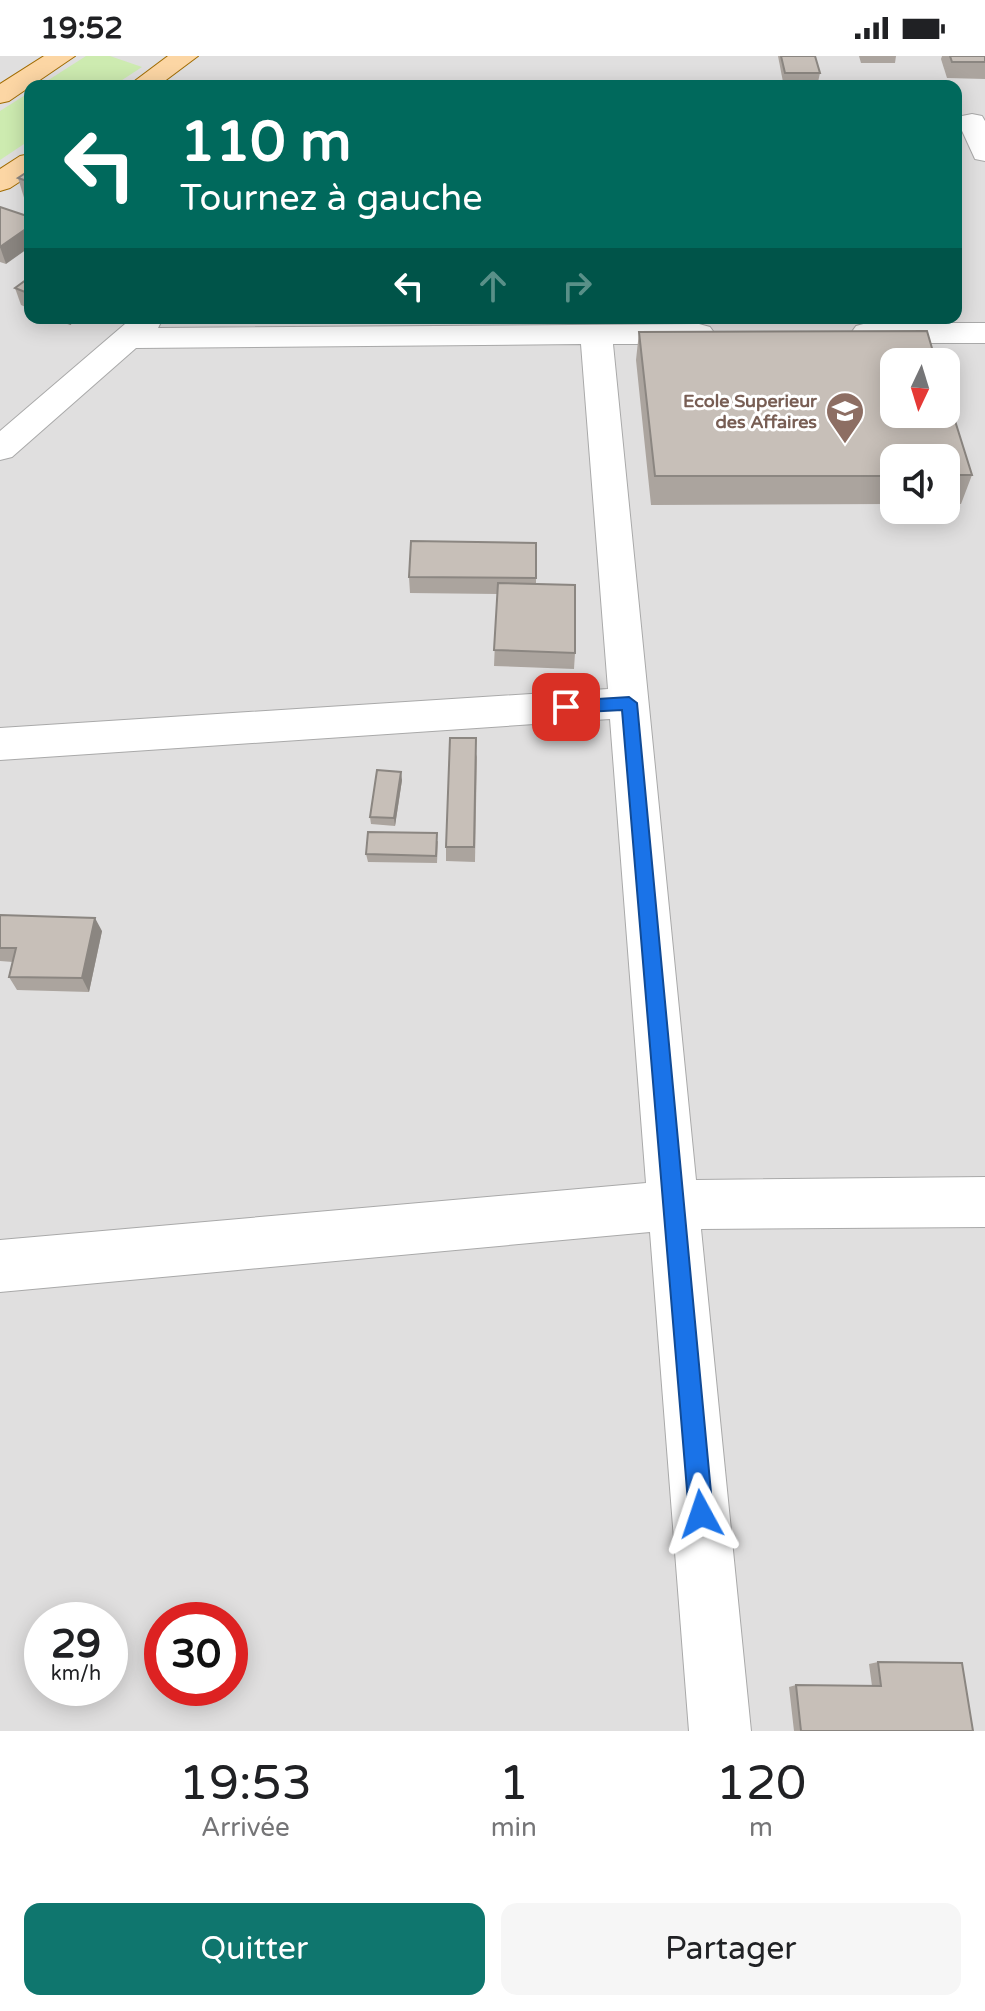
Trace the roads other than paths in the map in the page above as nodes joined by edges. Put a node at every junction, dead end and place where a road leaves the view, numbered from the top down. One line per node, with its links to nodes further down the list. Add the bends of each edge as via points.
1 (62, 56): 4 (main road)
2 (185, 56): 3 (main road)
3 (150, 80)
4 (0, 95)
5 (971, 122): 6 (street)
6 (985, 153)
7 (24, 166): 8 (main road)
8 (0, 182)
9 (140, 328): 13 (street); 14 (street)
10 (845, 333): 11 (street)
11 (985, 333)
12 (736, 334): 13 (street)
13 (596, 335): 15 (street)
14 (0, 449)
15 (629, 703): 16 (street); 18 (street)
16 (0, 744)
17 (985, 1202): 18 (street)
18 (675, 1205): 19 (street); 20 (street)
19 (0, 1266)
20 (720, 1731)

